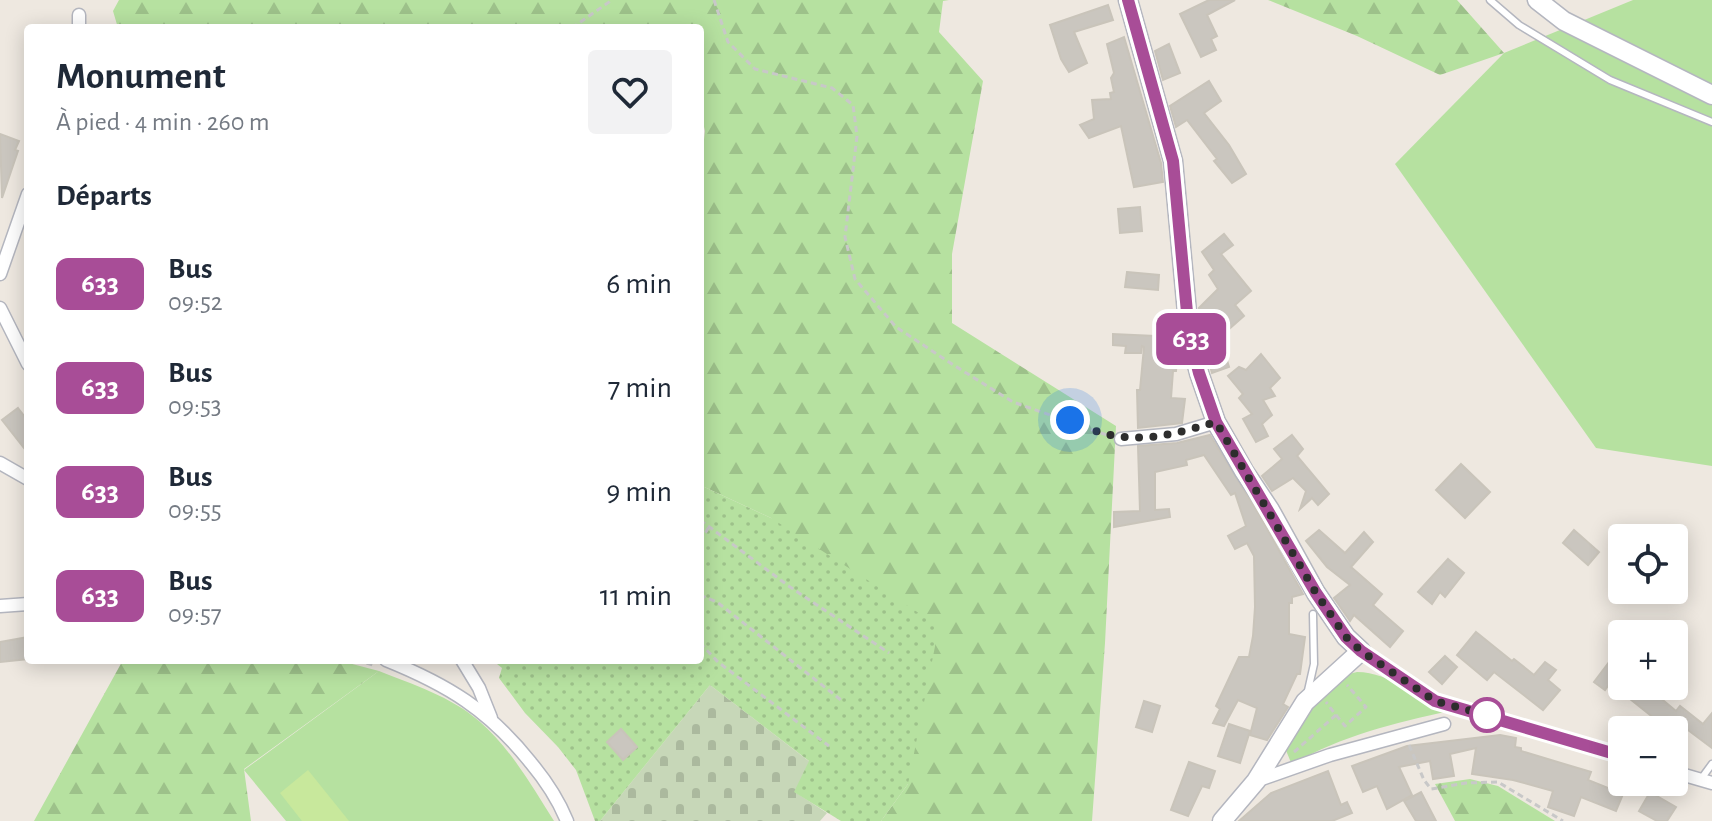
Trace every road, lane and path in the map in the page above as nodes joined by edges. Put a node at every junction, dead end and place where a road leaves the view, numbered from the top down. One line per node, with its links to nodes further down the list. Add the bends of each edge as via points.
1 (612, 0): 6 (path)
2 (714, 0): 14 (path, via 728,42 755,69 832,88 853,105 857,136 845,237 855,279 896,327 1013,402)
3 (1128, 0): 13 (street, via 1173,161 1189,334)
4 (1490, 0): 8 (lane, via 1519,25 1610,80)
5 (1537, 0): 7 (street, via 1564,21)
6 (578, 24)
7 (1712, 95)
8 (1712, 122)
9 (24, 205): 10 (street)
10 (0, 274)
11 (0, 308): 12 (street)
12 (24, 356)
13 (1216, 422): 14 (street, via 1176,434); 25 (street, via 1316,593)
14 (1121, 439)
15 (0, 463): 16 (street)
16 (24, 477)
17 (704, 523): 18 (path)
18 (709, 527): 19 (path); 26 (path)
19 (704, 535)
20 (704, 597): 30 (path)
21 (24, 604): 22 (street)
22 (0, 606)
23 (1313, 614): 31 (lane, via 1314,664)
24 (704, 647): 37 (path)
25 (1361, 651): 31 (street); 38 (street, via 1435,701)
26 (889, 653)
27 (385, 664): 34 (street, via 448,688)
28 (464, 664): 34 (street)
29 (1346, 684): 33 (path, via 1366,707 1345,726)
30 (841, 700)
31 (1305, 702): 39 (street)
32 (1326, 703): 33 (path)
33 (1336, 715): 39 (path, via 1289,757)
34 (492, 719): 43 (street, via 546,782)
35 (1444, 724): 36 (street)
36 (1406, 733): 41 (street); 45 (path, via 1431,789 1498,782)
37 (829, 746)
38 (1608, 752)
39 (1273, 754): 41 (street)
40 (1712, 764): 42 (lane)
41 (1256, 781): 44 (street)
42 (1706, 781)
43 (567, 821)
44 (1222, 821)
45 (1563, 821)

